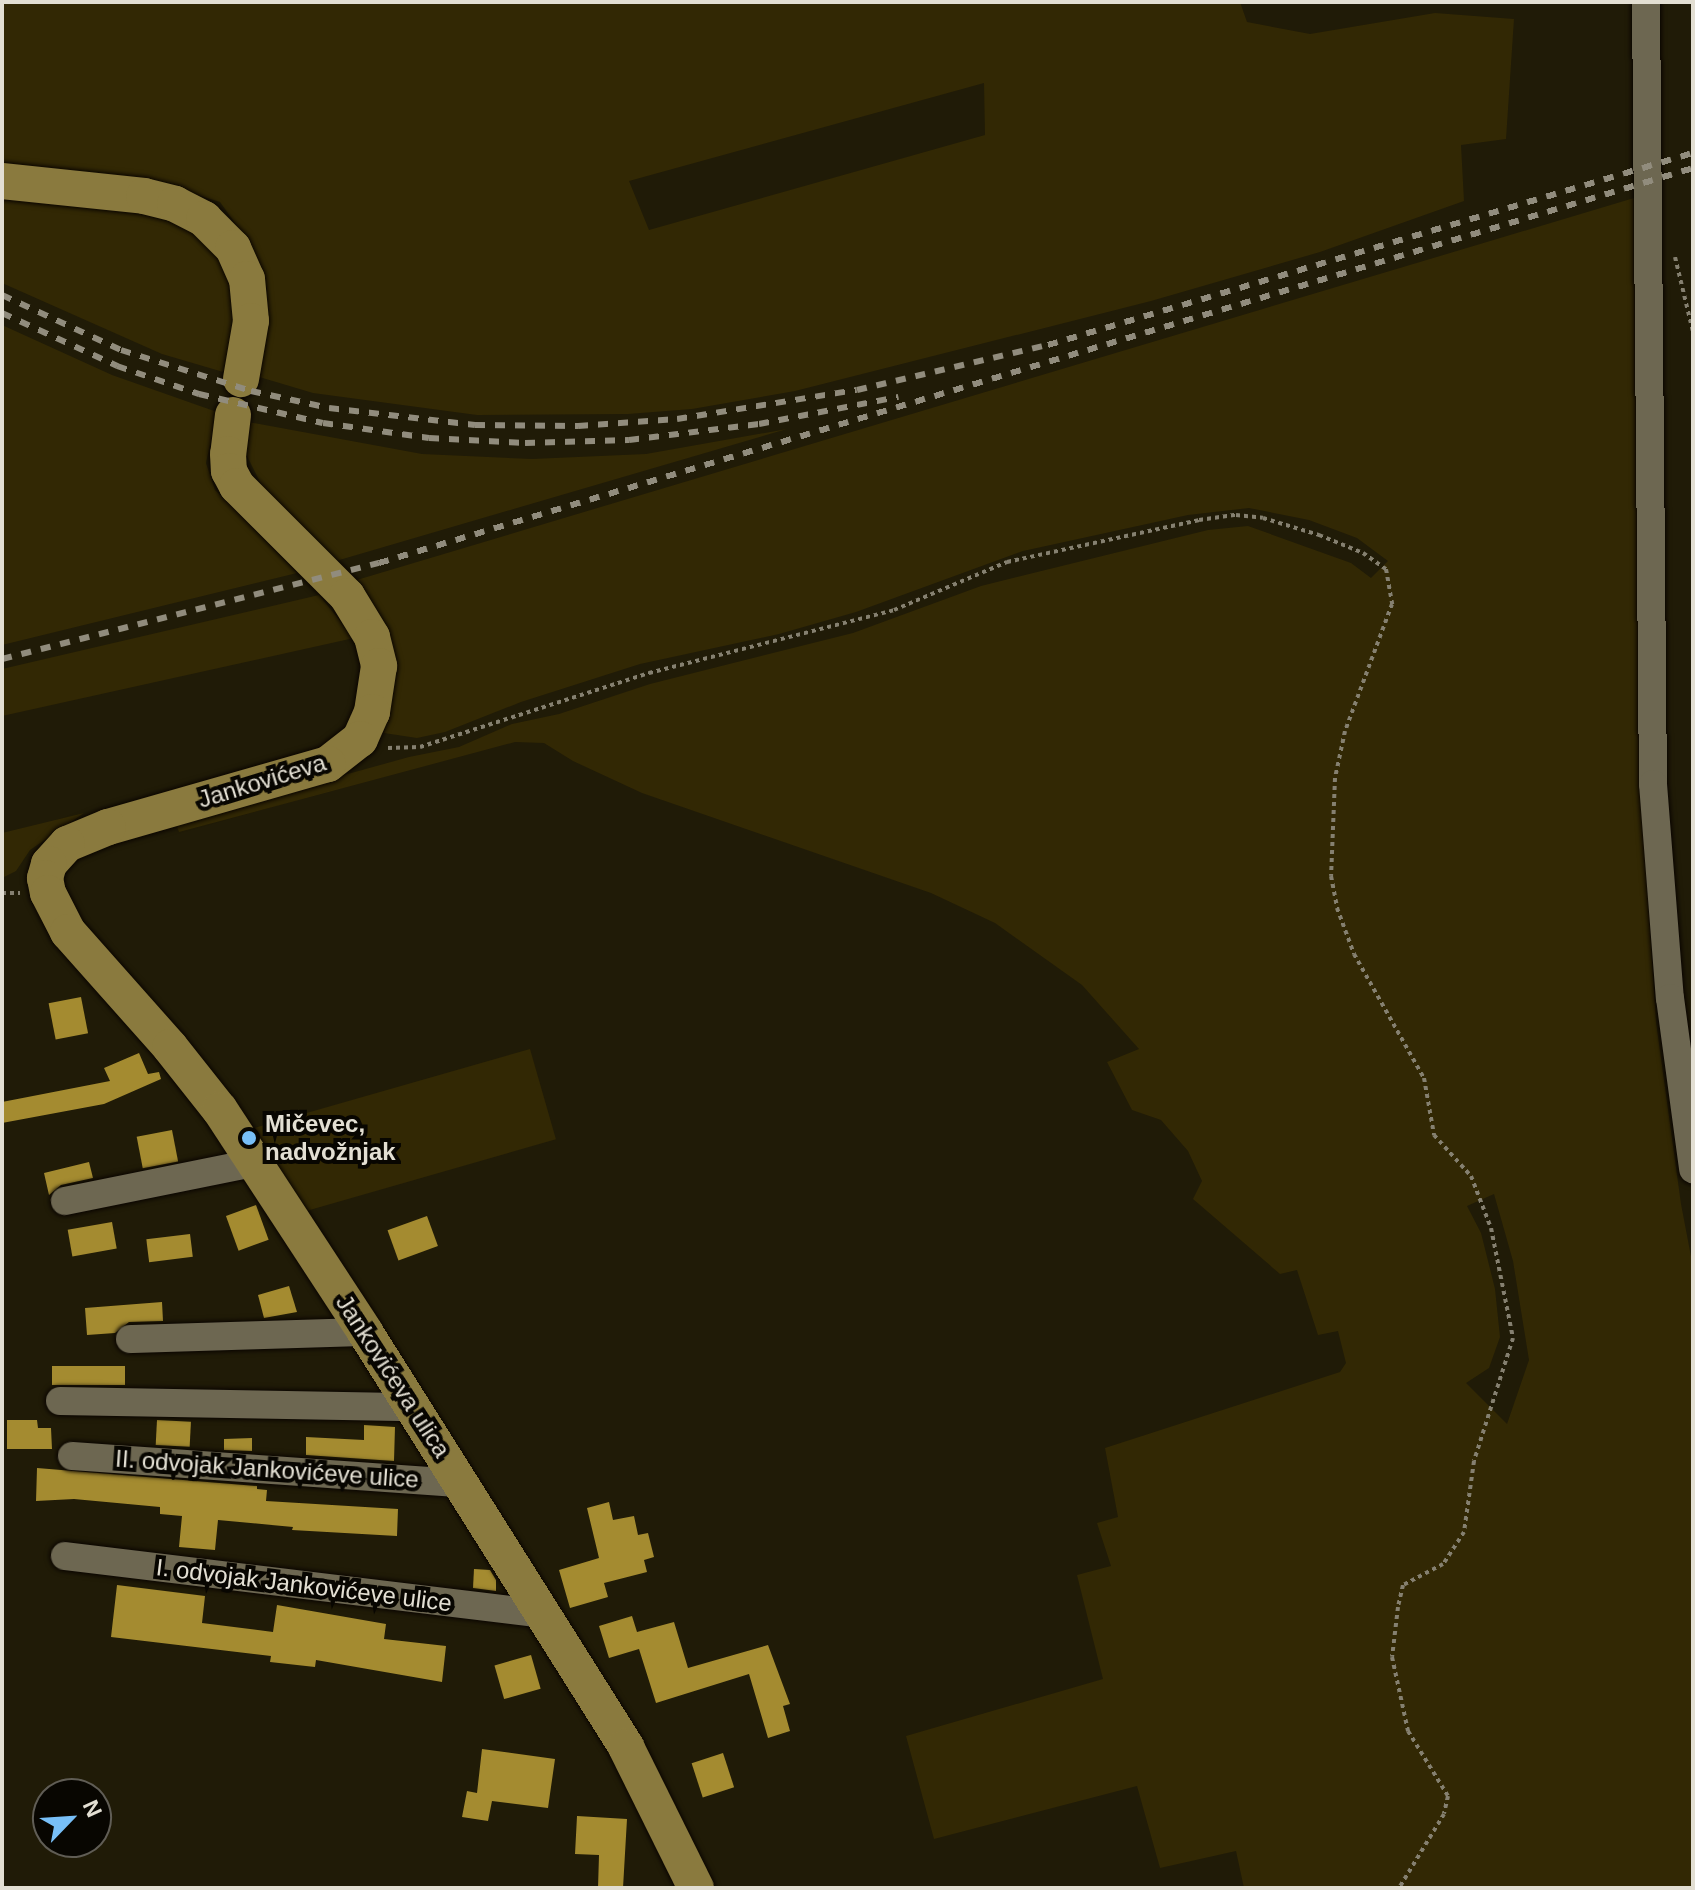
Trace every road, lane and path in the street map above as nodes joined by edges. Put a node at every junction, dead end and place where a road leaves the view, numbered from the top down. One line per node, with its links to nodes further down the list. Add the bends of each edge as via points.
1 (1646, 2): 8 (street, via 1653,784 1670,998)
2 (2, 181): 3 (main road, via 144,196 204,219 233,248 247,279 251,321)
3 (241, 379)
4 (233, 415): 5 (main road, Jankovićeva, via 228,454 237,486 347,596 372,637 379,666 372,712)
5 (351, 748): 6 (main road, Jankovićeva, via 312,771 83,836 51,860 45,878); 19 (path, via 420,747 649,673 894,610 1007,562 1199,520 1263,518 1330,539 1386,569 1392,604 1345,731 1335,778 1331,876 1354,954 1424,1078 1434,1135 1471,1176 1491,1228 1513,1338 1474,1461 1464,1532 1443,1564 1403,1585 1398,1607 1392,1657 1408,1731 1448,1796 1444,1814)
6 (48, 893): 7 (main road, Jankovićeva ulica, via 68,932 179,1058)
7 (254, 1163): 9 (street); 10 (main road, Jankovićeva ulica)
8 (1693, 1169)
9 (65, 1201)
10 (365, 1332): 11 (street); 13 (main road, Jankovićeva ulica)
11 (130, 1339)
12 (60, 1401): 13 (street)
13 (414, 1407): 15 (main road, Jankovićeva ulica)
14 (72, 1456): 15 (street, II. odvojak Jankovićeve ulice)
15 (461, 1483): 17 (main road, Jankovićeva ulica)
16 (65, 1556): 17 (street, I. odvojak Jankovićeve ulice)
17 (544, 1614): 18 (main road, Jankovićeva ulica, via 626,1747)
18 (696, 1888)
19 (1399, 1888)

